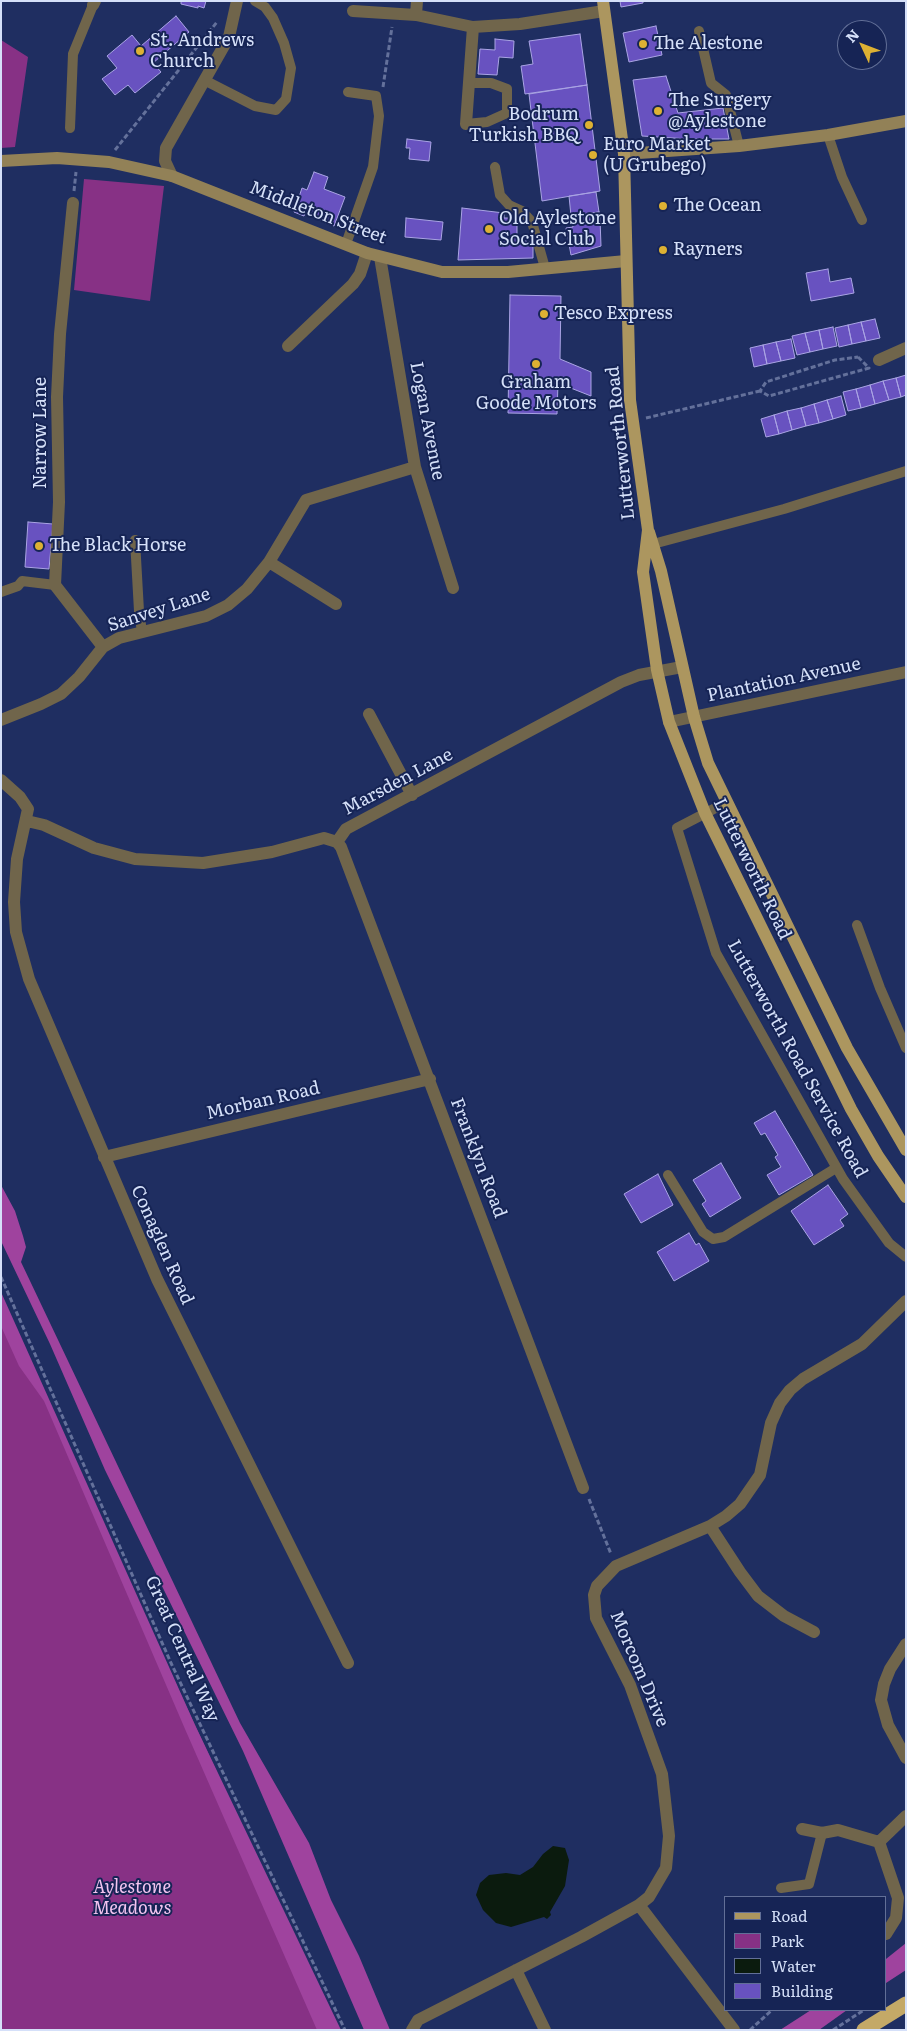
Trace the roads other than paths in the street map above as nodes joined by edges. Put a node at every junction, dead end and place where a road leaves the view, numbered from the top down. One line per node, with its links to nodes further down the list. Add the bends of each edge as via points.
1 (237, 1): 10 (street, via 229,37)
2 (256, 1): 10 (lane, via 273,18 284,43 291,68 286,99 276,110 254,106)
3 (417, 1): 7 (street)
4 (94, 3): 15 (lane, via 73,54)
5 (603, 6): 8 (street, via 520,24); 18 (main road, Lutterworth Road)
6 (353, 11): 7 (street)
7 (416, 15): 8 (street)
8 (473, 27): 11 (street)
9 (698, 31): 17 (lane, via 711,83 726,95)
10 (206, 81): 21 (street, via 166,148 165,161)
11 (469, 83): 14 (street); 14 (lane, via 491,83 506,89 507,112 487,122)
12 (348, 92): 24 (lane, via 376,96 379,116 373,167)
13 (906, 121): 16 (street)
14 (466, 124)
15 (70, 128)
16 (828, 135): 17 (street); 23 (lane, via 842,177)
17 (739, 146): 18 (street)
18 (624, 154): 27 (main road, Lutterworth Road)
19 (1, 161): 21 (street, Middleton Street, via 77,159 108,162)
20 (495, 167): 28 (lane, via 500,195 532,222)
21 (172, 176): 24 (street, Middleton Street)
22 (73, 203): 38 (street, Narrow Lane, via 60,334)
23 (862, 220)
24 (346, 244): 25 (street, Middleton Street)
25 (367, 253): 26 (street, Middleton Street); 29 (street, via 353,284)
26 (380, 257): 28 (street, Middleton Street, via 442,272); 32 (street, Logan Avenue)
27 (626, 261): 28 (street, Middleton Street); 34 (main road, Lutterworth Road, via 630,400)
28 (545, 268)
29 (288, 346)
30 (906, 348): 31 (street)
31 (879, 360)
32 (415, 467): 37 (street, Sanvey Lane, via 306,500); 39 (street, Logan Avenue)
33 (906, 471): 36 (lane, via 784,509)
34 (648, 530): 36 (main road, Lutterworth Road); 42 (main road, Lutterworth Road, via 643,572)
35 (135, 540): 44 (lane)
36 (653, 544): 41 (main road, Lutterworth Road)
37 (269, 562): 43 (street); 44 (street, Sanvey Lane, via 228,606 206,616)
38 (55, 585): 40 (lane, via 22,582); 45 (street)
39 (453, 588)
40 (1, 592)
41 (668, 600): 42 (main road); 46 (main road, Lutterworth Road)
42 (648, 603): 47 (main road, Lutterworth Road)
43 (336, 604)
44 (142, 632): 45 (street, Sanvey Lane)
45 (103, 646): 51 (street, Sanvey Lane, via 61,694)
46 (682, 667): 47 (street, Marsden Lane); 50 (main road, Lutterworth Road)
47 (657, 670): 52 (main road, Lutterworth Road); 54 (street, Marsden Lane, via 621,682)
48 (906, 672): 50 (street, Plantation Avenue)
49 (370, 714): 54 (street)
50 (694, 717): 52 (street, Plantation Avenue); 55 (main road, Lutterworth Road, via 708,763)
51 (1, 720)
52 (669, 722): 56 (main road, Lutterworth Road)
53 (1, 780): 57 (street, via 26,805)
54 (412, 795): 58 (street, Marsden Lane, via 346,829)
55 (727, 802): 56 (lane, Lutterworth Road Service Road); 62 (main road, Lutterworth Road, via 847,1048)
56 (705, 813): 64 (lane, Lutterworth Road Service Road, via 677,828 716,952); 66 (main road, Lutterworth Road, via 851,1109)
57 (27, 821): 58 (street, Marsden Lane, via 44,825 94,848 136,859 203,863 272,852 324,838); 63 (street, Conaglen Road, via 17,859 16,932 29,979)
58 (337, 842): 61 (street, Franklyn Road, via 342,847)
59 (857, 925): 60 (lane)
60 (906, 1048)
61 (430, 1079): 63 (street, Morban Road); 69 (street, Franklyn Road)
62 (906, 1150)
63 (104, 1157): 73 (street, Conaglen Road, via 157,1279)
64 (836, 1168): 65 (lane, via 724,1237 713,1239 703,1232); 67 (lane, Lutterworth Road Service Road, via 889,1243)
65 (668, 1175)
66 (906, 1197)
67 (906, 1257)
68 (906, 1301): 70 (street, Morcom Drive, via 862,1344 790,1390 780,1403 772,1423 764,1461 752,1490 726,1516)
69 (583, 1488)
70 (710, 1526): 71 (street, via 758,1596 784,1616); 80 (street, Morcom Drive, via 616,1566 597,1586 594,1595 596,1618 630,1685 662,1774 669,1836 666,1868 649,1897)
71 (814, 1632)
72 (906, 1644): 74 (street, via 890,1670 881,1700 888,1726)
73 (348, 1664)
74 (906, 1758)
75 (906, 1816): 78 (street)
76 (802, 1829): 77 (street)
77 (822, 1832): 78 (street, via 838,1830); 79 (lane, via 809,1884)
78 (880, 1842): 81 (street, via 898,1898 896,1918)
79 (781, 1888)
80 (639, 1905): 82 (street, Morcom Drive); 86 (street)
81 (887, 1932)
82 (516, 1970): 84 (street, Morcom Drive, via 418,2020); 85 (street)
83 (906, 2004): 87 (highway)
84 (412, 2030)
85 (545, 2030)
86 (734, 2030)
87 (864, 2030)

